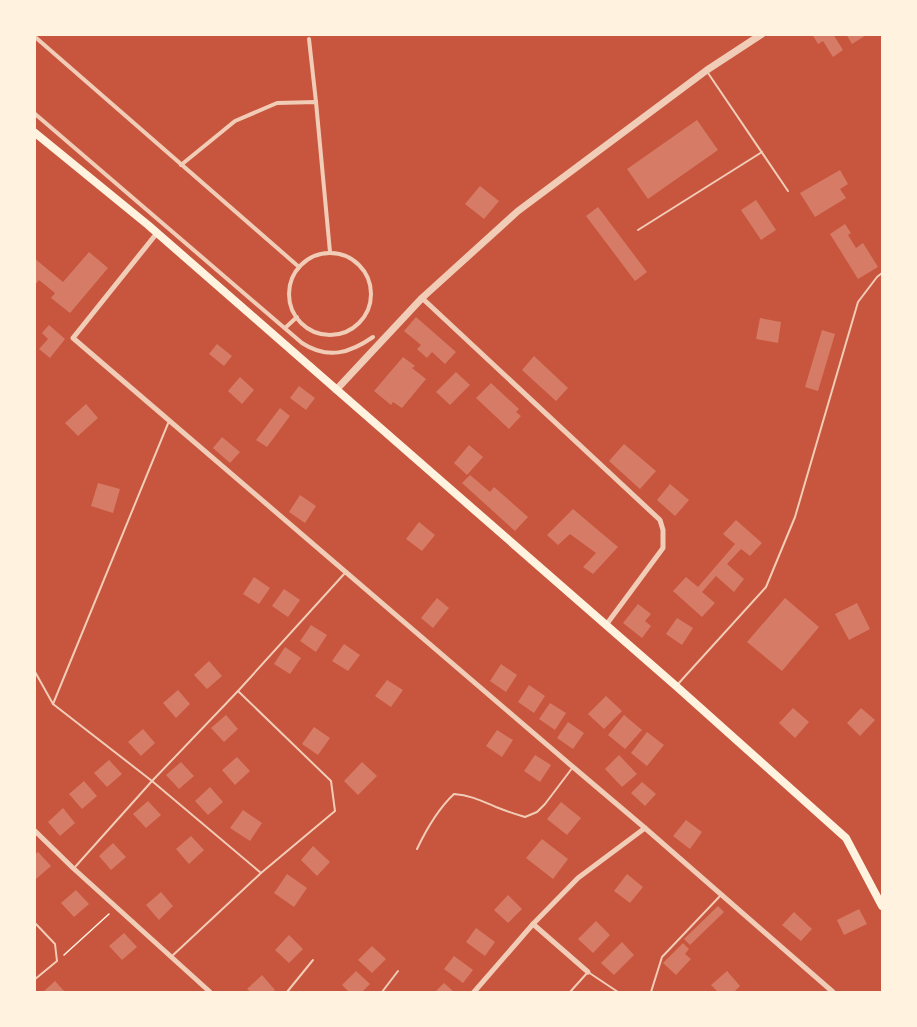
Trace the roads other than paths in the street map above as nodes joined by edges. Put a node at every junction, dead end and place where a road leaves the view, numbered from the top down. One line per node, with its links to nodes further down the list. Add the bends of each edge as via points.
1 (762, 34): 4 (street)
2 (34, 36): 9 (street)
3 (309, 39): 5 (street)
4 (707, 70): 8 (lane); 16 (street, via 518,211)
5 (316, 102): 9 (street, via 277,103 235,121); 13 (street)
6 (34, 113): 18 (street)
7 (36, 136): 12 (main road)
8 (762, 152): 10 (lane); 11 (lane)
9 (181, 165): 14 (street)
10 (788, 191)
11 (638, 230)
12 (157, 234): 20 (main road); 21 (street, via 73,338)
13 (330, 252): 14 (street, via 312,256); 17 (street, via 353,259 369,278 371,303 358,324 336,335 311,331)
14 (298, 267): 17 (street, via 289,289 293,314)
15 (882, 273): 25 (lane, via 858,302 795,517 766,587)
16 (423, 298): 20 (street); 23 (street, via 660,520 663,548)
17 (297, 317): 18 (street)
18 (285, 328): 19 (street, via 313,350 327,353 344,352)
19 (373, 337)
20 (336, 390): 23 (main road)
21 (169, 421): 22 (street); 27 (lane)
22 (346, 572): 26 (lane); 28 (street)
23 (606, 625): 25 (main road)
24 (34, 670): 27 (lane)
25 (676, 686): 36 (main road, via 846,838)
26 (238, 692): 29 (lane); 34 (lane, via 331,781 335,811)
27 (53, 704): 29 (lane)
28 (573, 767): 30 (street); 32 (lane, via 545,804 525,817 454,794 444,803)
29 (153, 781): 33 (lane); 34 (lane)
30 (645, 828): 35 (street); 38 (street, via 578,878)
31 (36, 833): 33 (street)
32 (417, 849)
33 (74, 868): 39 (street)
34 (261, 873): 39 (lane)
35 (721, 895): 50 (lane, via 662,957); 51 (street)
36 (882, 906)
37 (34, 922): 43 (lane, via 54,944 57,961)
38 (533, 924): 42 (street); 47 (street)
39 (171, 957): 44 (street)
40 (313, 960): 45 (lane)
41 (398, 971): 46 (lane)
42 (588, 972): 48 (lane); 49 (lane)
43 (34, 980)
44 (210, 993)
45 (287, 993)
46 (382, 993)
47 (474, 993)
48 (570, 993)
49 (618, 993)
50 (651, 993)
51 (833, 993)

